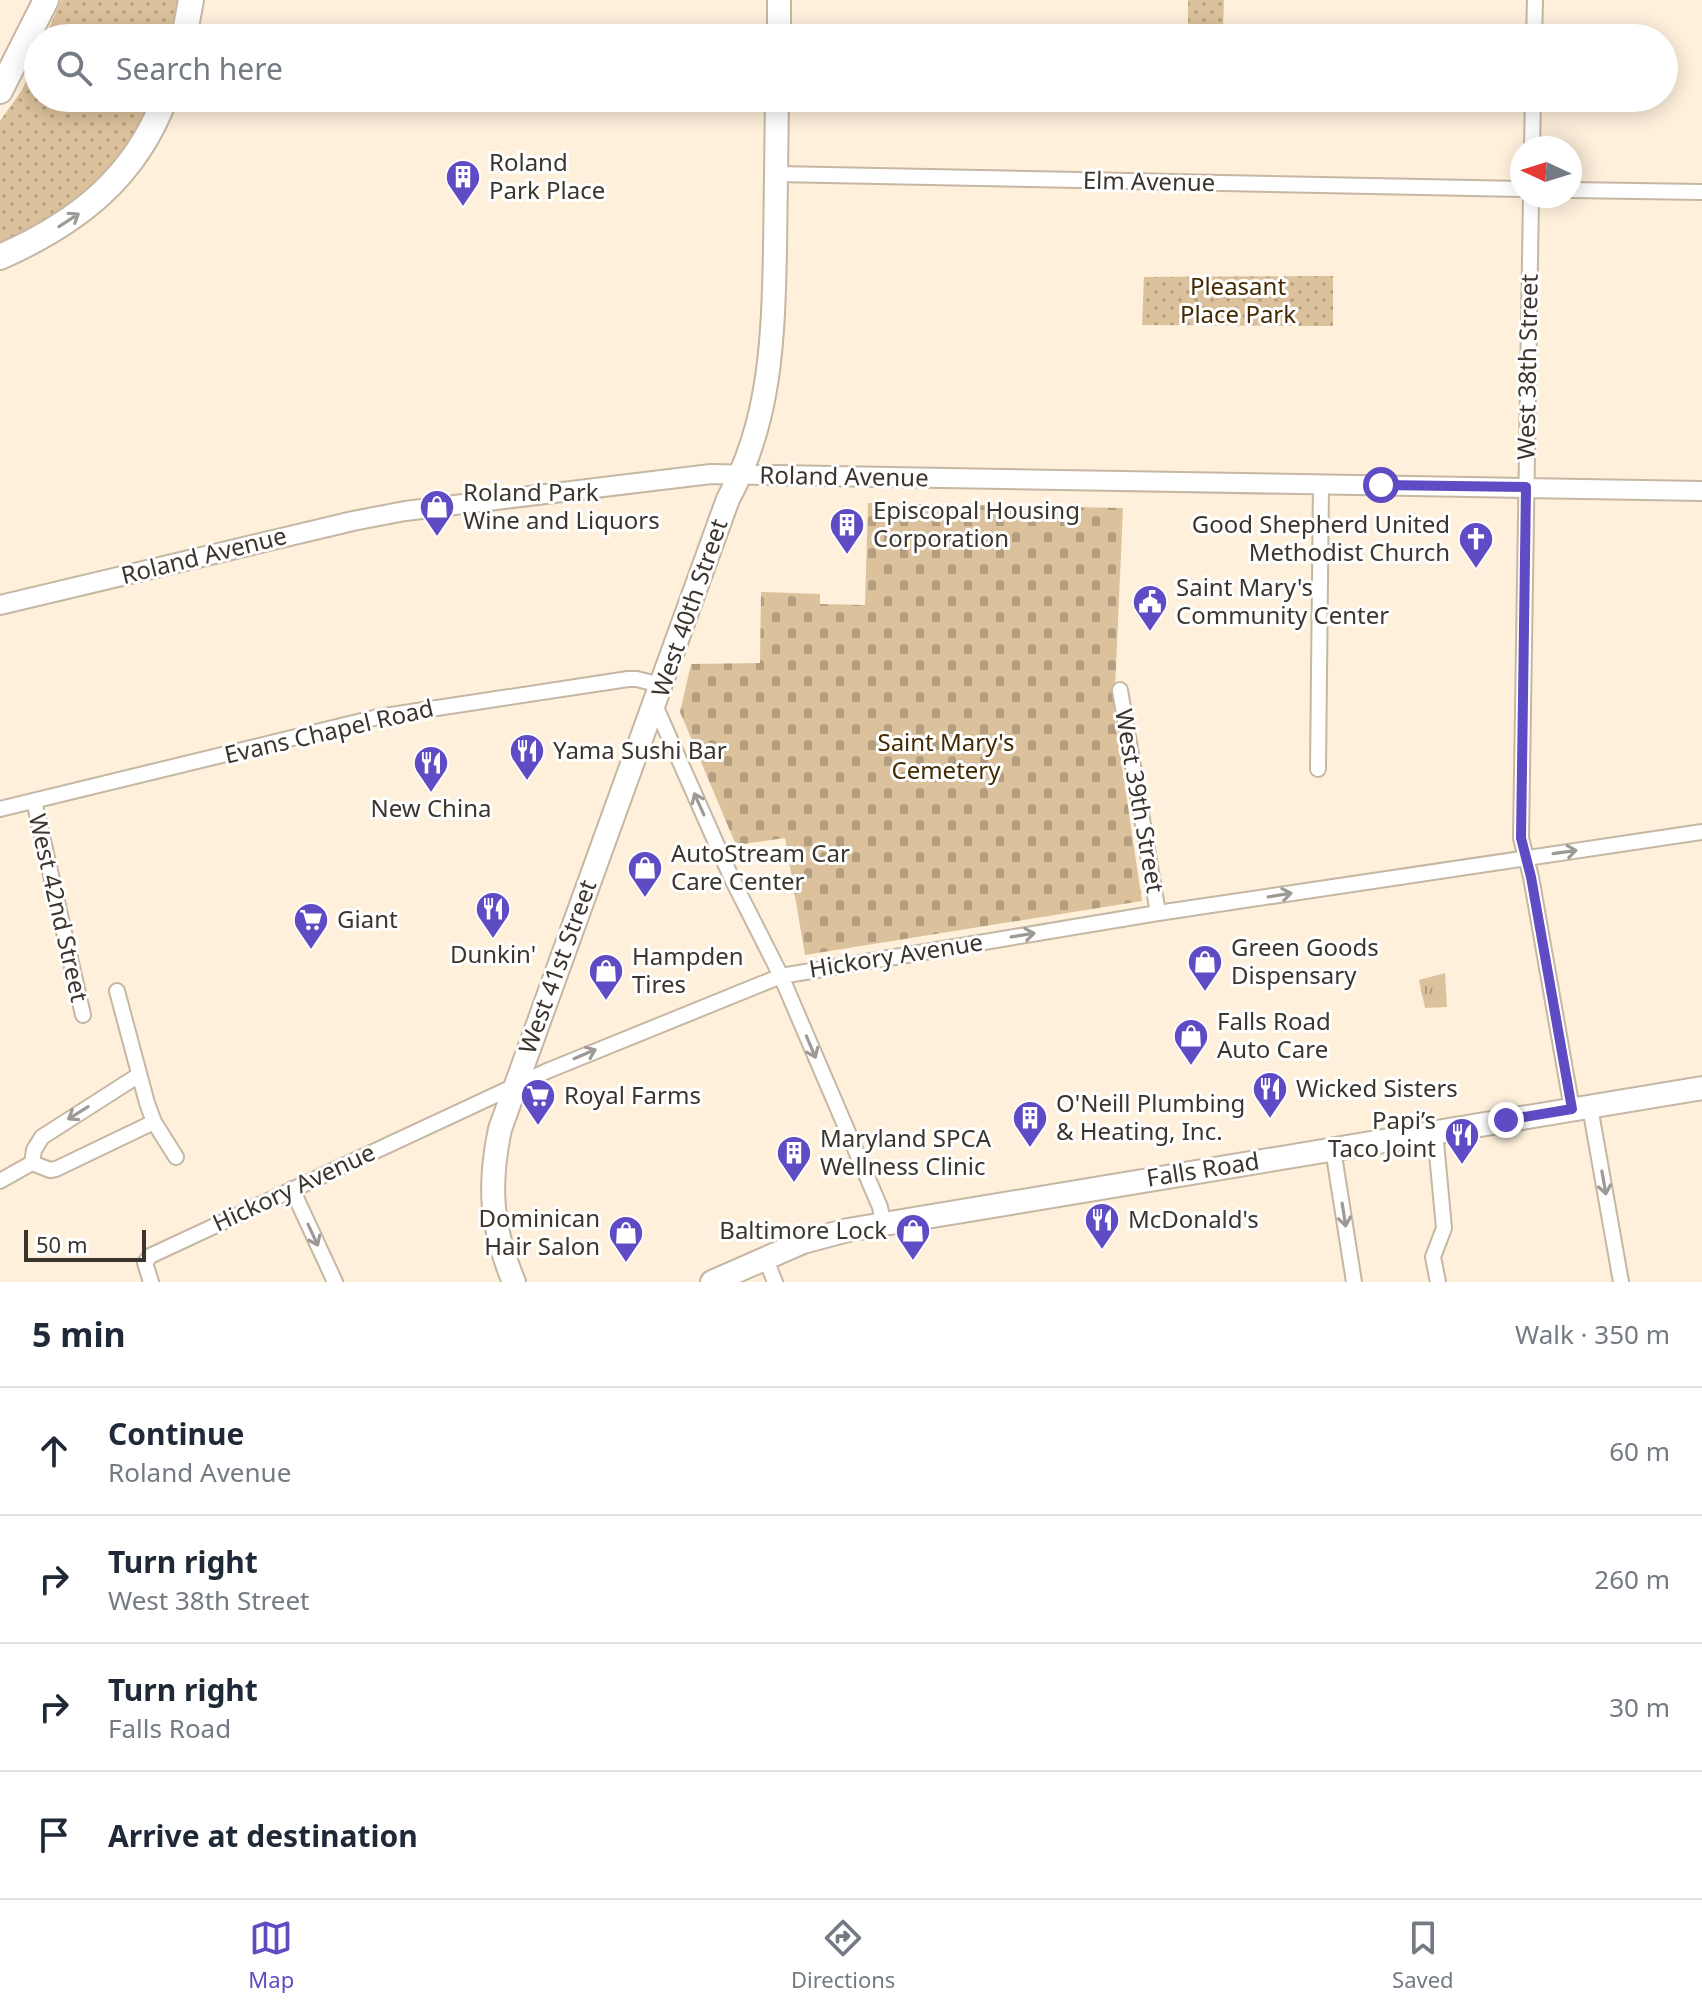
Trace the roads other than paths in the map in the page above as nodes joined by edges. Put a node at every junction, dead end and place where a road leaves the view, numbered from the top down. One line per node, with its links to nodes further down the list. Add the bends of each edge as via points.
1 (46, 0): 5 (main road)
2 (191, 0): 6 (main road)
3 (779, 0): 7 (main road)
4 (1535, 0): 8 (street)
5 (34, 24)
6 (187, 24)
7 (779, 24)
8 (1534, 24)
9 (24, 44): 10 (main road)
10 (0, 91)
11 (159, 112): 20 (main road, one-way to 11, via 83,211 127,168)
12 (777, 112): 15 (main road, West 40th Street)
13 (1533, 112): 14 (street)
14 (1532, 136)
15 (776, 174): 16 (street, Elm Avenue); 21 (main road, West 40th Street, via 770,366 760,421)
16 (1510, 189)
17 (1582, 190): 18 (street)
18 (1702, 192)
19 (1531, 208): 23 (street, West 38th Street)
20 (0, 257)
21 (741, 475): 22 (street, Roland Avenue); 25 (street, Roland Avenue, via 711,474 405,511); 27 (main road, West 40th Street)
22 (1321, 484): 23 (street, Roland Avenue); 28 (street)
23 (1526, 487): 24 (street, Roland Avenue); 32 (street, West 38th Street, via 1521,821)
24 (1702, 491)
25 (0, 605)
26 (1120, 690): 33 (street, West 39th Street)
27 (657, 694): 29 (street, Evans Chapel Road, via 637,679 628,679 422,708); 34 (street, West 40th Street, one-way to 27, via 732,879); 38 (main road, West 41st Street)
28 (1318, 769)
29 (34, 801): 30 (street, Evans Chapel Road); 36 (street, West 42nd Street)
30 (0, 809)
31 (1702, 832): 32 (street, Hickory Avenue, one-way to 31)
32 (1525, 858): 33 (street, Hickory Avenue, one-way to 32); 40 (street, West 38th Street)
33 (1158, 913): 34 (street, Hickory Avenue, one-way to 33)
34 (781, 976): 38 (street, Hickory Avenue, one-way to 34); 48 (street, West 40th Street, one-way to 48)
35 (117, 991): 37 (street)
36 (83, 1015)
37 (139, 1075): 41 (street); 45 (street, one-way to 45, via 42,1137)
38 (514, 1087): 47 (street, Hickory Avenue); 52 (main road, West 41st Street, via 500,1129 492,1184 497,1235)
39 (1702, 1088): 40 (main road, Falls Road)
40 (1581, 1108): 42 (main road, Falls Road); 57 (street, West 38th Street, one-way to 57)
41 (154, 1122): 44 (street); 45 (street, via 56,1169)
42 (1435, 1132): 43 (main road, Falls Road); 56 (street, via 1444,1228 1433,1257)
43 (1333, 1149): 48 (main road, Falls Road); 55 (street, one-way to 55)
44 (176, 1157)
45 (32, 1163): 46 (street)
46 (0, 1181)
47 (292, 1189): 50 (street, Hickory Avenue, via 150,1256 145,1263); 51 (street, one-way to 51)
48 (883, 1223): 49 (main road, Falls Road, via 823,1236)
49 (765, 1257): 53 (main road, Falls Road); 54 (street)
50 (151, 1282)
51 (335, 1282)
52 (514, 1282)
53 (712, 1282)
54 (775, 1282)
55 (1354, 1282)
56 (1438, 1282)
57 (1621, 1282)

